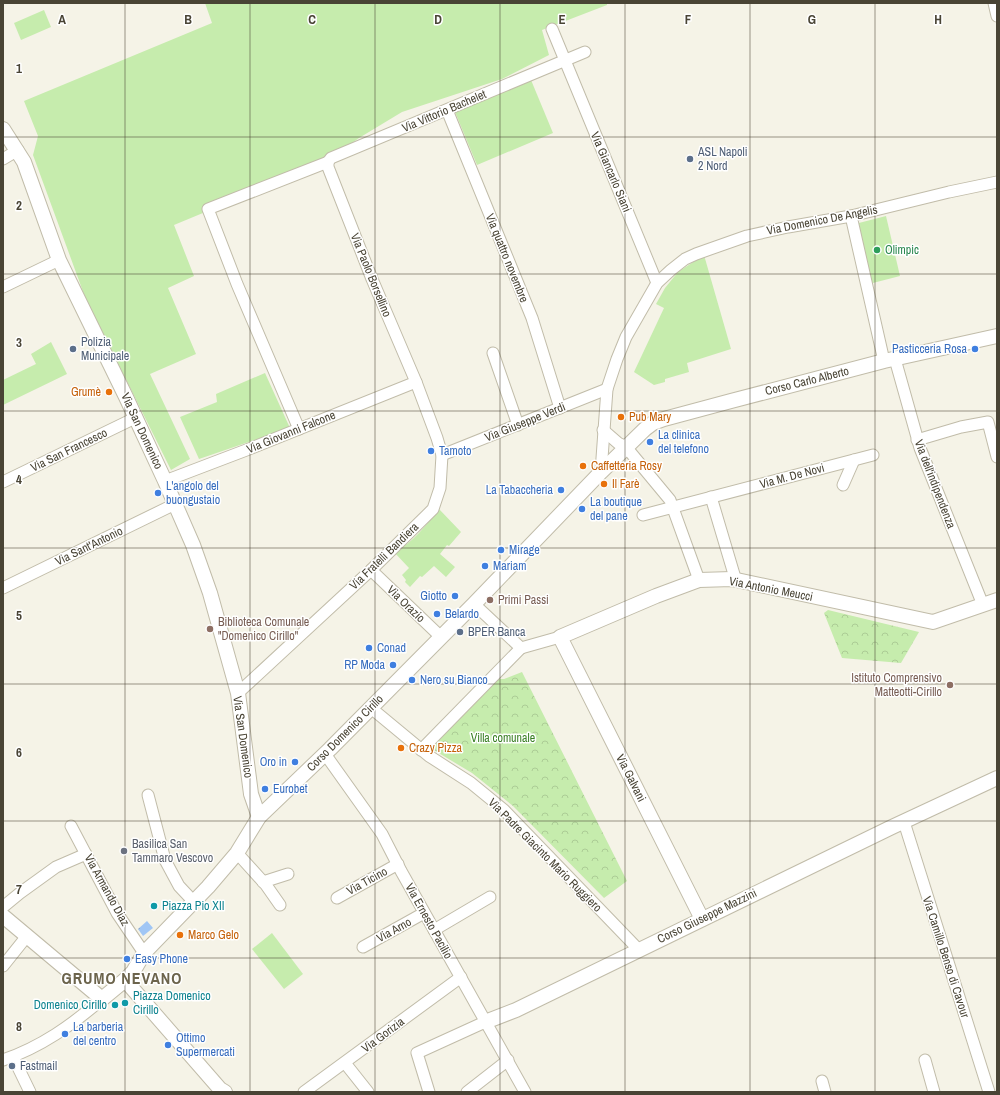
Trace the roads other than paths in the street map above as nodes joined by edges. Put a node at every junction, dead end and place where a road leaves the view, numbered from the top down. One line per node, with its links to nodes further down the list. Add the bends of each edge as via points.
1 (994, 3): 2 (street)
2 (997, 16)
3 (552, 30): 5 (street, Via Giancarlo Siani)
4 (585, 52): 5 (street, Via Vittorio Bachelet)
5 (565, 61): 6 (street, Via Vittorio Bachelet); 14 (street, Via Giancarlo Siani)
6 (447, 110): 10 (street, Via Vittorio Bachelet, via 331,158); 21 (street, Via quattro novembre, via 532,318)
7 (3, 129): 8 (street, Via San Domenico)
8 (18, 150): 9 (street); 13 (street, Via San Domenico, via 32,179)
9 (3, 159)
10 (328, 165): 19 (street, Via Paolo Borsellino, via 372,280); 24 (street, Via Vittorio Bachelet, via 208,209)
11 (997, 182): 12 (street, Via Domenico De Angelis)
12 (851, 216): 14 (street, Via Domenico De Angelis, via 777,229 722,244 685,259); 18 (street, Via dell'indipendenza)
13 (56, 262): 15 (street); 22 (street, Via San Domenico)
14 (657, 283): 20 (street, Via Domenico De Angelis, via 626,337)
15 (3, 287)
16 (997, 336): 18 (street, Corso Carlo Alberto)
17 (493, 353): 23 (street)
18 (890, 360): 26 (street, Via dell'indipendenza); 27 (street, Corso Carlo Alberto, via 664,419 653,423)
19 (416, 382): 24 (street, Via Giovanni Falcone); 29 (street, Via Fratelli Bandiera)
20 (607, 389): 21 (street, Via Giuseppe Verdi); 25 (street)
21 (560, 408): 23 (street, Via Giuseppe Verdi)
22 (135, 418): 33 (street, Via San Domenico); 34 (street, Via San Francesco)
23 (518, 425): 29 (street, Via Giuseppe Verdi)
24 (299, 429): 33 (street, Via Giovanni Falcone)
25 (603, 430): 27 (street); 32 (street)
26 (918, 440): 28 (street, via 988,422); 46 (street, Via dell'indipendenza)
27 (626, 447): 32 (street, Corso Carlo Alberto); 38 (street, via 670,500)
28 (996, 454)
29 (442, 455): 40 (street, Via Fratelli Bandiera, via 440,488 433,509)
30 (873, 455): 31 (street, Via M. De Novi)
31 (854, 460): 35 (street); 36 (street, Via M. De Novi)
32 (600, 473): 45 (street, Corso Domenico Cirillo)
33 (165, 481): 37 (street, Via San Domenico)
34 (3, 482)
35 (843, 485)
36 (711, 497): 38 (street, Via M. De Novi); 42 (street)
37 (175, 504): 43 (street, Via Sant'Antonio); 50 (street, Via San Domenico, via 210,594)
38 (672, 507): 39 (street); 41 (street)
39 (642, 515)
40 (371, 570): 47 (street, Via Orazio); 50 (street, Via Fratelli Bandiera)
41 (699, 580): 42 (street, Via Antonio Meucci); 48 (street, Via Antonio Meucci)
42 (736, 581): 46 (street, Via Antonio Meucci, via 933,622)
43 (3, 588)
44 (997, 600): 46 (street, Via Antonio Meucci)
45 (474, 604): 47 (street, Corso Domenico Cirillo); 49 (street)
46 (983, 605)
47 (440, 637): 51 (street, Corso Domenico Cirillo)
48 (560, 637): 49 (street, Via Antonio Meucci); 71 (street, Via Galvani)
49 (521, 648): 52 (street)
50 (238, 693): 56 (street, Via San Domenico, via 251,794)
51 (371, 708): 52 (street, Via Padre Giacinto Mario Ruggiero); 53 (street, Corso Domenico Cirillo)
52 (421, 750): 75 (street, Via Padre Giacinto Mario Ruggiero, via 471,783 504,810)
53 (325, 754): 56 (street, Corso Domenico Cirillo); 61 (street, Via Ernesto Pacilio, via 382,834)
54 (997, 778): 57 (street, Corso Giuseppe Mazzini)
55 (148, 795): 66 (street, via 165,860 179,886)
56 (259, 817): 59 (street, Corso Domenico Cirillo)
57 (904, 822): 71 (street, Corso Giuseppe Mazzini); 96 (street, Via Camillo Benso di Cavour)
58 (71, 826): 60 (street, Via Armando Diaz)
59 (237, 853): 63 (street); 66 (street, Corso Domenico Cirillo)
60 (86, 854): 68 (street, via 56,867); 76 (street, Via Armando Diaz, via 117,913)
61 (398, 864): 65 (street, Via Ticino); 69 (street, Via Ernesto Pacilio)
62 (288, 874): 63 (street)
63 (263, 882): 67 (street)
64 (490, 897): 72 (street)
65 (337, 898)
66 (194, 902): 76 (street, Corso Domenico Cirillo)
67 (280, 905)
68 (3, 907)
69 (424, 913): 72 (street, Via Ernesto Pacilio); 74 (street, Via Arno)
70 (3, 916): 73 (street)
71 (702, 919): 75 (street, Corso Giuseppe Mazzini)
72 (434, 930): 79 (street, Via Ernesto Pacilio)
73 (27, 936): 77 (street); 80 (street)
74 (363, 947)
75 (639, 950): 81 (street, Corso Giuseppe Mazzini, via 516,1010)
76 (144, 953): 78 (street, Corso Domenico Cirillo)
77 (3, 966)
78 (129, 976): 80 (street, Corso Domenico Cirillo); 88 (street)
79 (461, 977): 81 (street, Via Ernesto Pacilio); 85 (street, Via Gorizia)
80 (106, 995): 82 (street, via 78,1020 45,1041)
81 (485, 1022): 83 (street, Via Ernesto Pacilio); 91 (street, Corso Giuseppe Mazzini, via 417,1053)
82 (8, 1059): 87 (street)
83 (508, 1060): 92 (street); 93 (street, Via Ernesto Pacilio)
84 (925, 1060): 95 (street)
85 (345, 1063): 89 (street, Via Gorizia); 90 (street)
86 (822, 1081): 94 (street)
87 (30, 1092)
88 (225, 1092)
89 (304, 1092)
90 (368, 1092)
91 (429, 1092)
92 (467, 1092)
93 (525, 1092)
94 (825, 1092)
95 (934, 1092)
96 (989, 1092)

